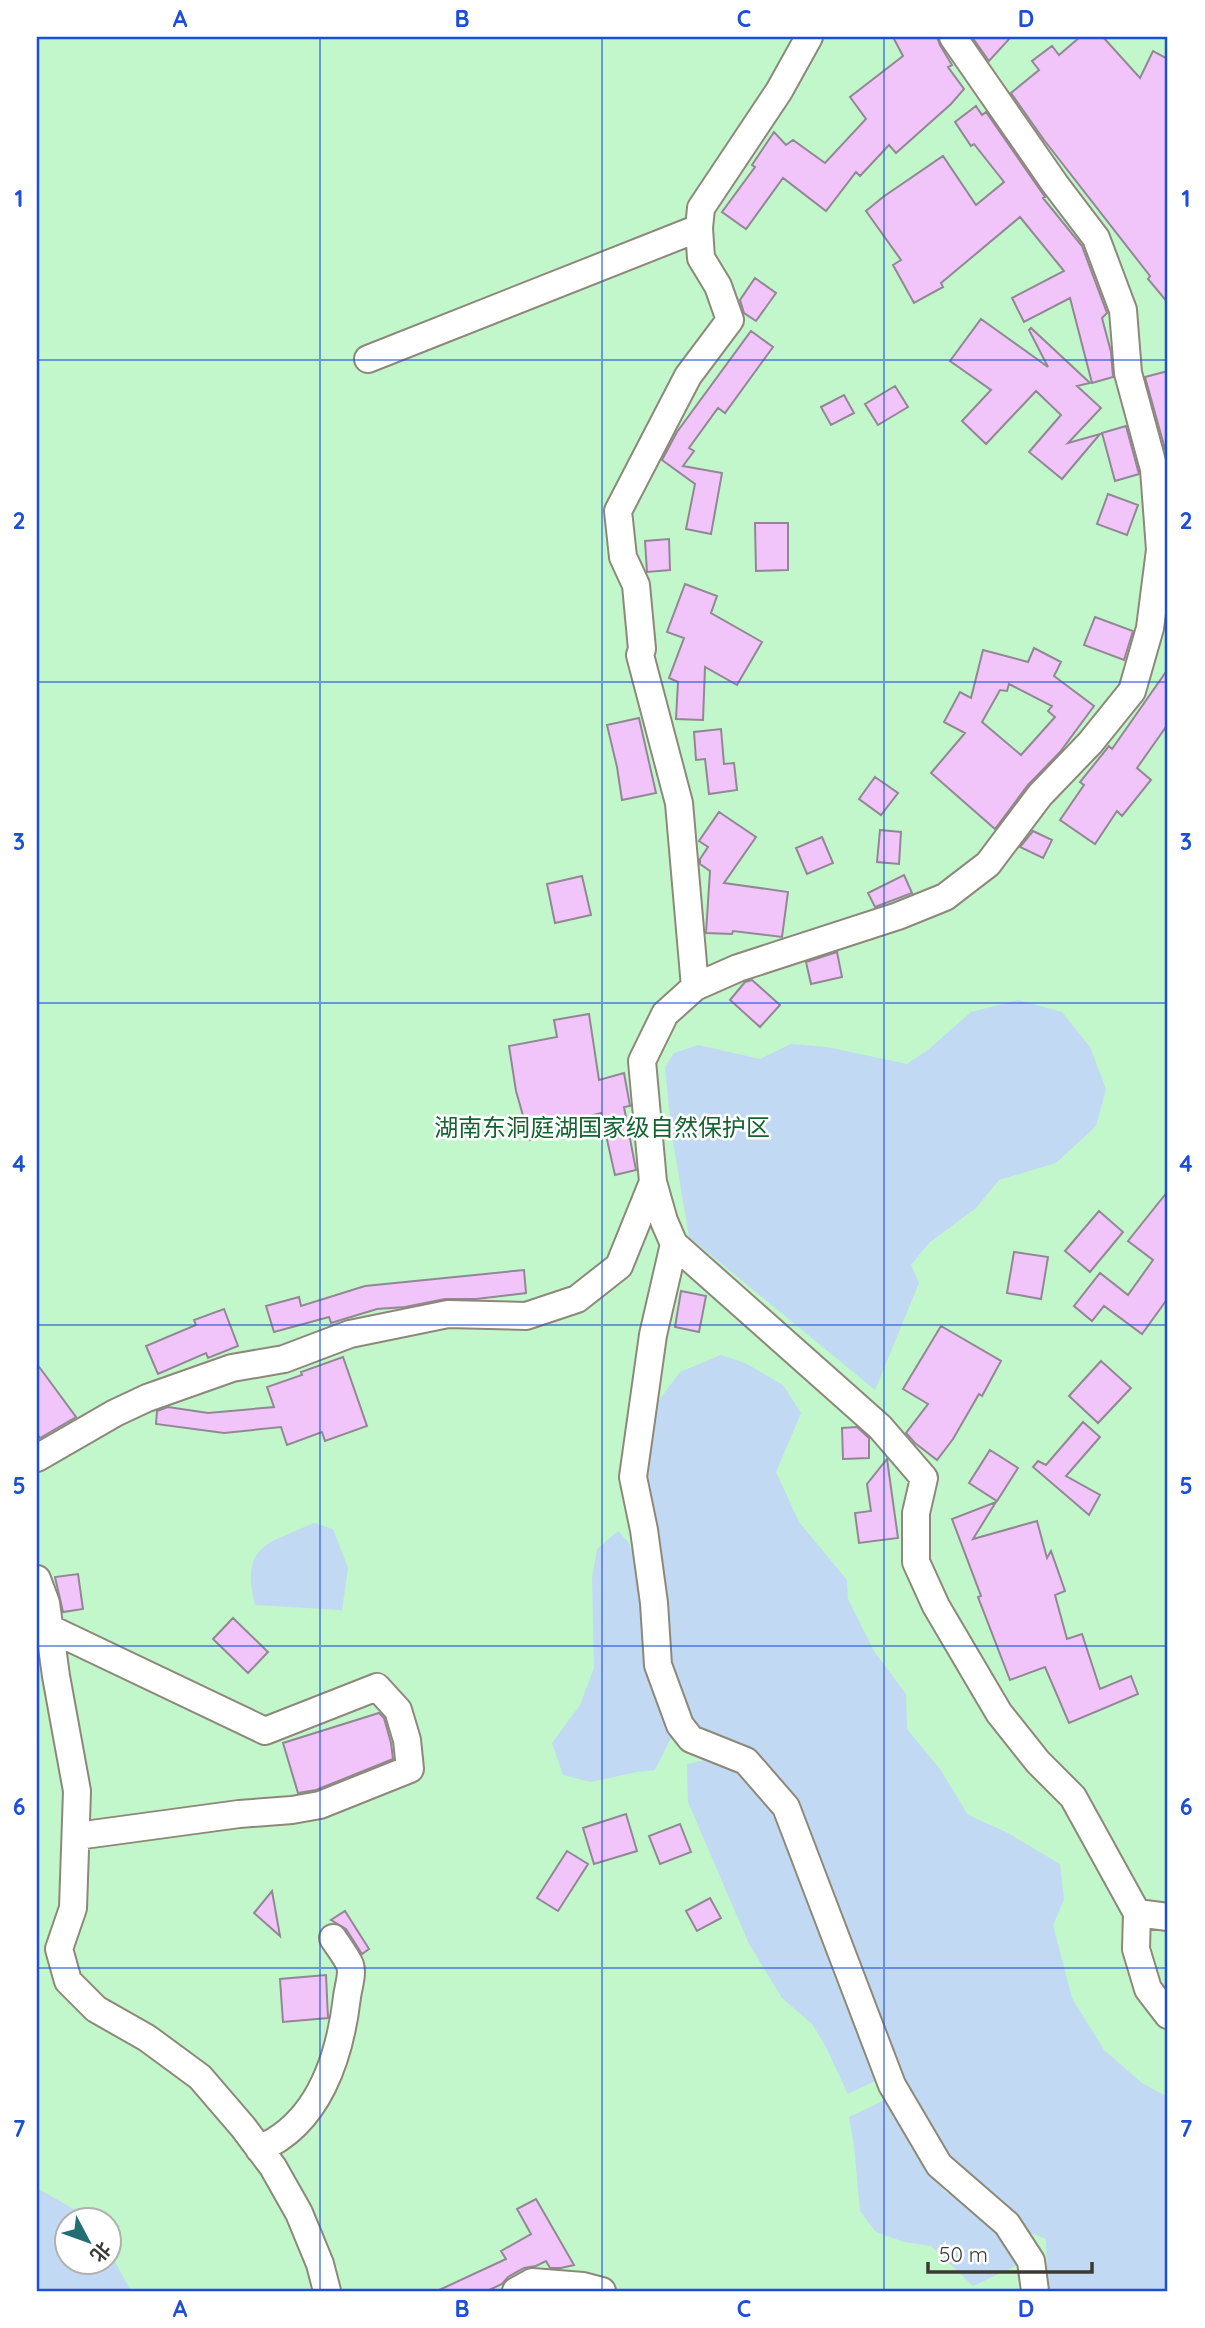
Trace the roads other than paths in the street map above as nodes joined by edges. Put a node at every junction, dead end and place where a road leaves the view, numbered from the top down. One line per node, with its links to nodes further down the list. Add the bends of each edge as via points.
1 (808, 37): 3 (street, via 779,91 701,208)
2 (953, 37): 5 (street, via 1097,238 1123,310 1128,373 1154,469 1160,550 1150,628 1132,691 1040,795 988,864 944,897)
3 (699, 228): 4 (street); 5 (street, via 701,258 718,286 730,320 688,376 618,511 623,557 636,584 640,655 679,803)
4 (368, 359)
5 (695, 987): 6 (street, via 666,1014 642,1061)
6 (653, 1182): 7 (street); 8 (street, via 619,1266 577,1299 526,1316 448,1314 350,1335 284,1359 232,1367 147,1398)
7 (674, 1244): 12 (street, via 880,1427 924,1478 916,1513 916,1562 936,1606 999,1713 1073,1797); 21 (street, via 653,1335 633,1477 654,1603 658,1665 680,1725 691,1739 746,1761 786,1807 892,2085 939,2165 1007,2224 1031,2261)
8 (37, 1458)
9 (37, 1579): 10 (street)
10 (49, 1628): 11 (street, via 77,1791); 11 (street, via 265,1731 377,1687 398,1710 407,1740 410,1769 320,1805)
11 (77, 1836): 15 (street, via 73,1908)
12 (1137, 1913): 13 (street); 16 (street, via 1136,1949 1148,1989)
13 (1168, 1917)
14 (333, 1938): 17 (street, via 351,1968 340,2041 324,2087 278,2141)
15 (48, 1953): 17 (street, via 96,2009 147,2038 200,2077)
16 (1168, 2015)
17 (259, 2149): 18 (street, via 299,2213)
18 (327, 2291)
19 (516, 2291): 20 (street, via 532,2283)
20 (602, 2291)
21 (1035, 2291)

